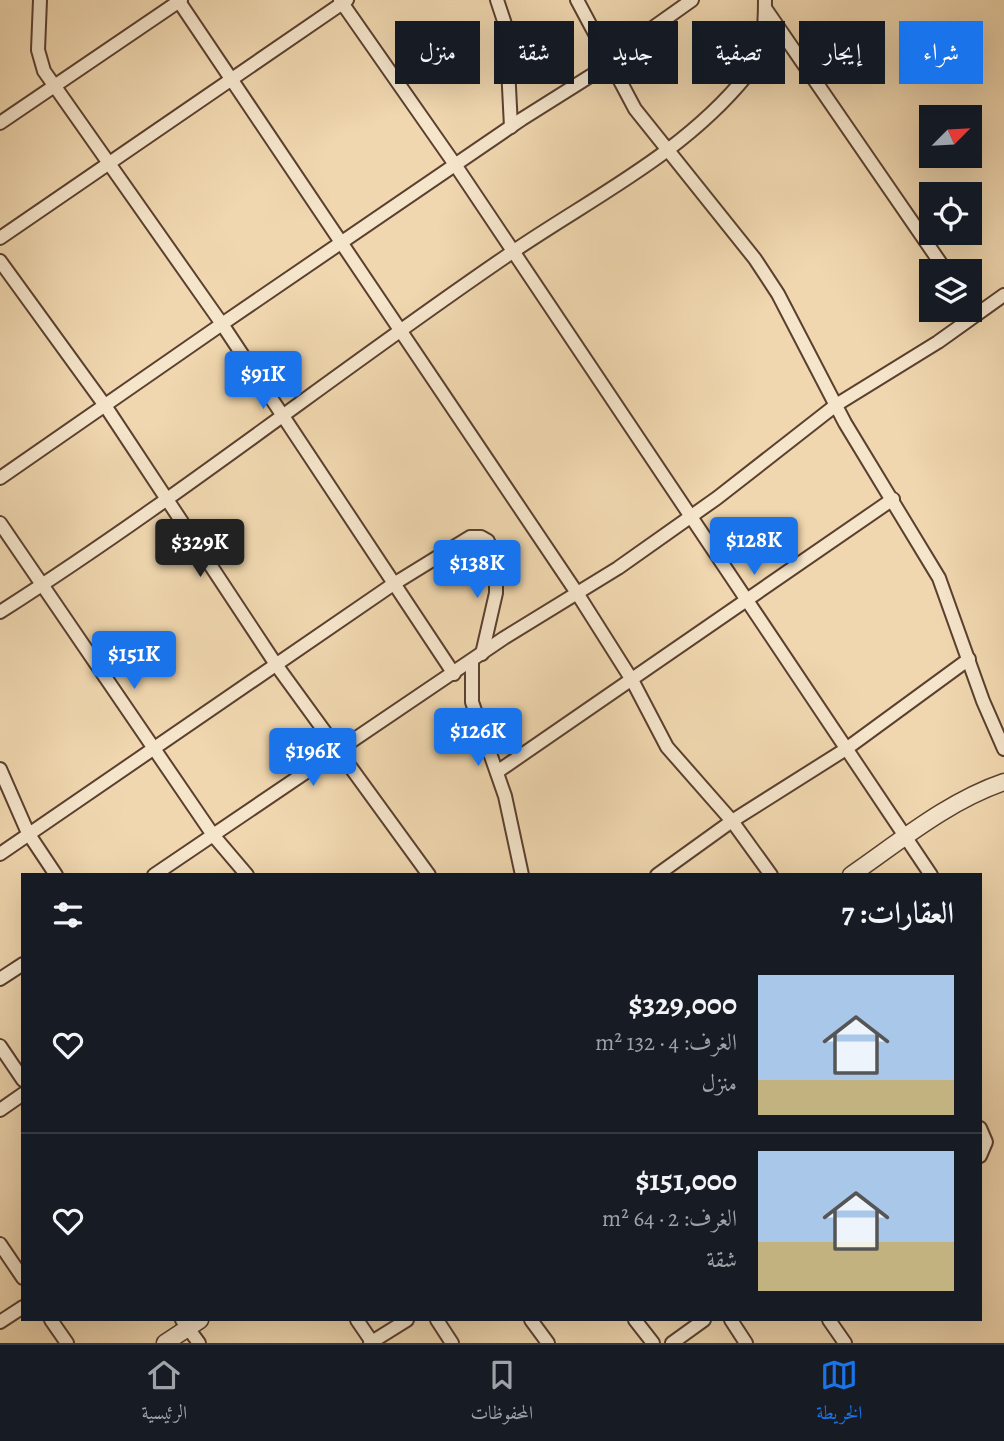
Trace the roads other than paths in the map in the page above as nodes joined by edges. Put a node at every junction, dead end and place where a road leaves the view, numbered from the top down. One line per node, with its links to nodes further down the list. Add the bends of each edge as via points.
1 (40, 0): 13 (street, via 38,50)
2 (179, 0): 11 (street); 13 (street)
3 (497, 0): 15 (street, via 506,27)
4 (577, 0): 8 (street)
5 (692, 0): 9 (street)
6 (343, 1): 11 (street); 18 (street)
7 (765, 4): 16 (street, via 758,59 703,121); 22 (street)
8 (588, 21)
9 (665, 21)
10 (588, 78): 15 (street)
11 (233, 79): 17 (street); 20 (street)
12 (622, 84): 16 (street)
13 (54, 87): 14 (street); 17 (street)
14 (0, 123)
15 (511, 127): 18 (street)
16 (668, 151): 21 (street); 29 (street, via 768,277)
17 (108, 163): 19 (street); 27 (street)
18 (456, 166): 20 (street); 21 (street)
19 (0, 238)
20 (341, 243): 27 (street); 28 (street)
21 (513, 252): 28 (street); 35 (street)
22 (938, 259)
23 (0, 261): 30 (street)
24 (1004, 296): 25 (street)
25 (982, 306)
26 (956, 322): 29 (street)
27 (222, 324): 30 (street); 31 (street)
28 (403, 331): 31 (street); 39 (street)
29 (836, 405): 33 (street); 35 (street)
30 (106, 407): 32 (street); 34 (street)
31 (284, 416): 34 (street); 38 (street)
32 (0, 478)
33 (894, 499): 40 (street); 43 (street, via 939,578)
34 (169, 500): 37 (street); 44 (street)
35 (690, 517): 39 (street); 40 (street)
36 (0, 523): 37 (street)
37 (43, 585): 41 (street); 49 (street)
38 (392, 585): 42 (street, via 463,540 481,537 488,541 496,593); 44 (street); 45 (street)
39 (577, 593): 42 (street); 46 (street)
40 (747, 602): 46 (street); 47 (street)
41 (0, 612)
42 (477, 658): 45 (street); 52 (street, via 472,702)
43 (969, 659): 47 (street); 48 (street)
44 (277, 666): 49 (street); 50 (street)
45 (454, 674): 50 (street)
46 (632, 680): 52 (street); 54 (street, via 667,747)
47 (846, 749): 54 (street); 57 (street)
48 (1004, 749)
49 (154, 751): 55 (street); 56 (street)
50 (338, 751): 56 (street); 62 (street)
51 (0, 769): 55 (street)
52 (497, 772): 63 (street)
53 (1004, 782): 57 (street, via 981,790)
54 (732, 821): 64 (street); 65 (street)
55 (28, 833): 58 (street); 59 (street)
56 (213, 835): 60 (street); 61 (street)
57 (907, 837): 66 (street); 67 (street)
58 (0, 854)
59 (55, 873)
60 (157, 873)
61 (245, 873)
62 (428, 873)
63 (522, 873)
64 (660, 873)
65 (770, 873)
66 (854, 873)
67 (930, 873)
68 (21, 965): 69 (street)
69 (0, 979)
70 (0, 1046): 71 (street)
71 (21, 1077)
72 (21, 1095): 73 (street)
73 (0, 1110)
74 (982, 1133): 75 (street, via 986,1142)
75 (982, 1151)
76 (0, 1244): 77 (street)
77 (21, 1275)
78 (21, 1308): 88 (street)
79 (52, 1321): 91 (street)
80 (358, 1321): 90 (street)
81 (405, 1321): 90 (street)
82 (438, 1321): 94 (street)
83 (532, 1321): 95 (street)
84 (636, 1321): 96 (street)
85 (703, 1321): 97 (street)
86 (732, 1321): 98 (street)
87 (830, 1321): 99 (street)
88 (0, 1322)
89 (190, 1322): 92 (street); 93 (street)
90 (371, 1342)
91 (67, 1343)
92 (165, 1343)
93 (199, 1343)
94 (452, 1343)
95 (548, 1343)
96 (653, 1343)
97 (672, 1343)
98 (747, 1343)
99 (845, 1343)

